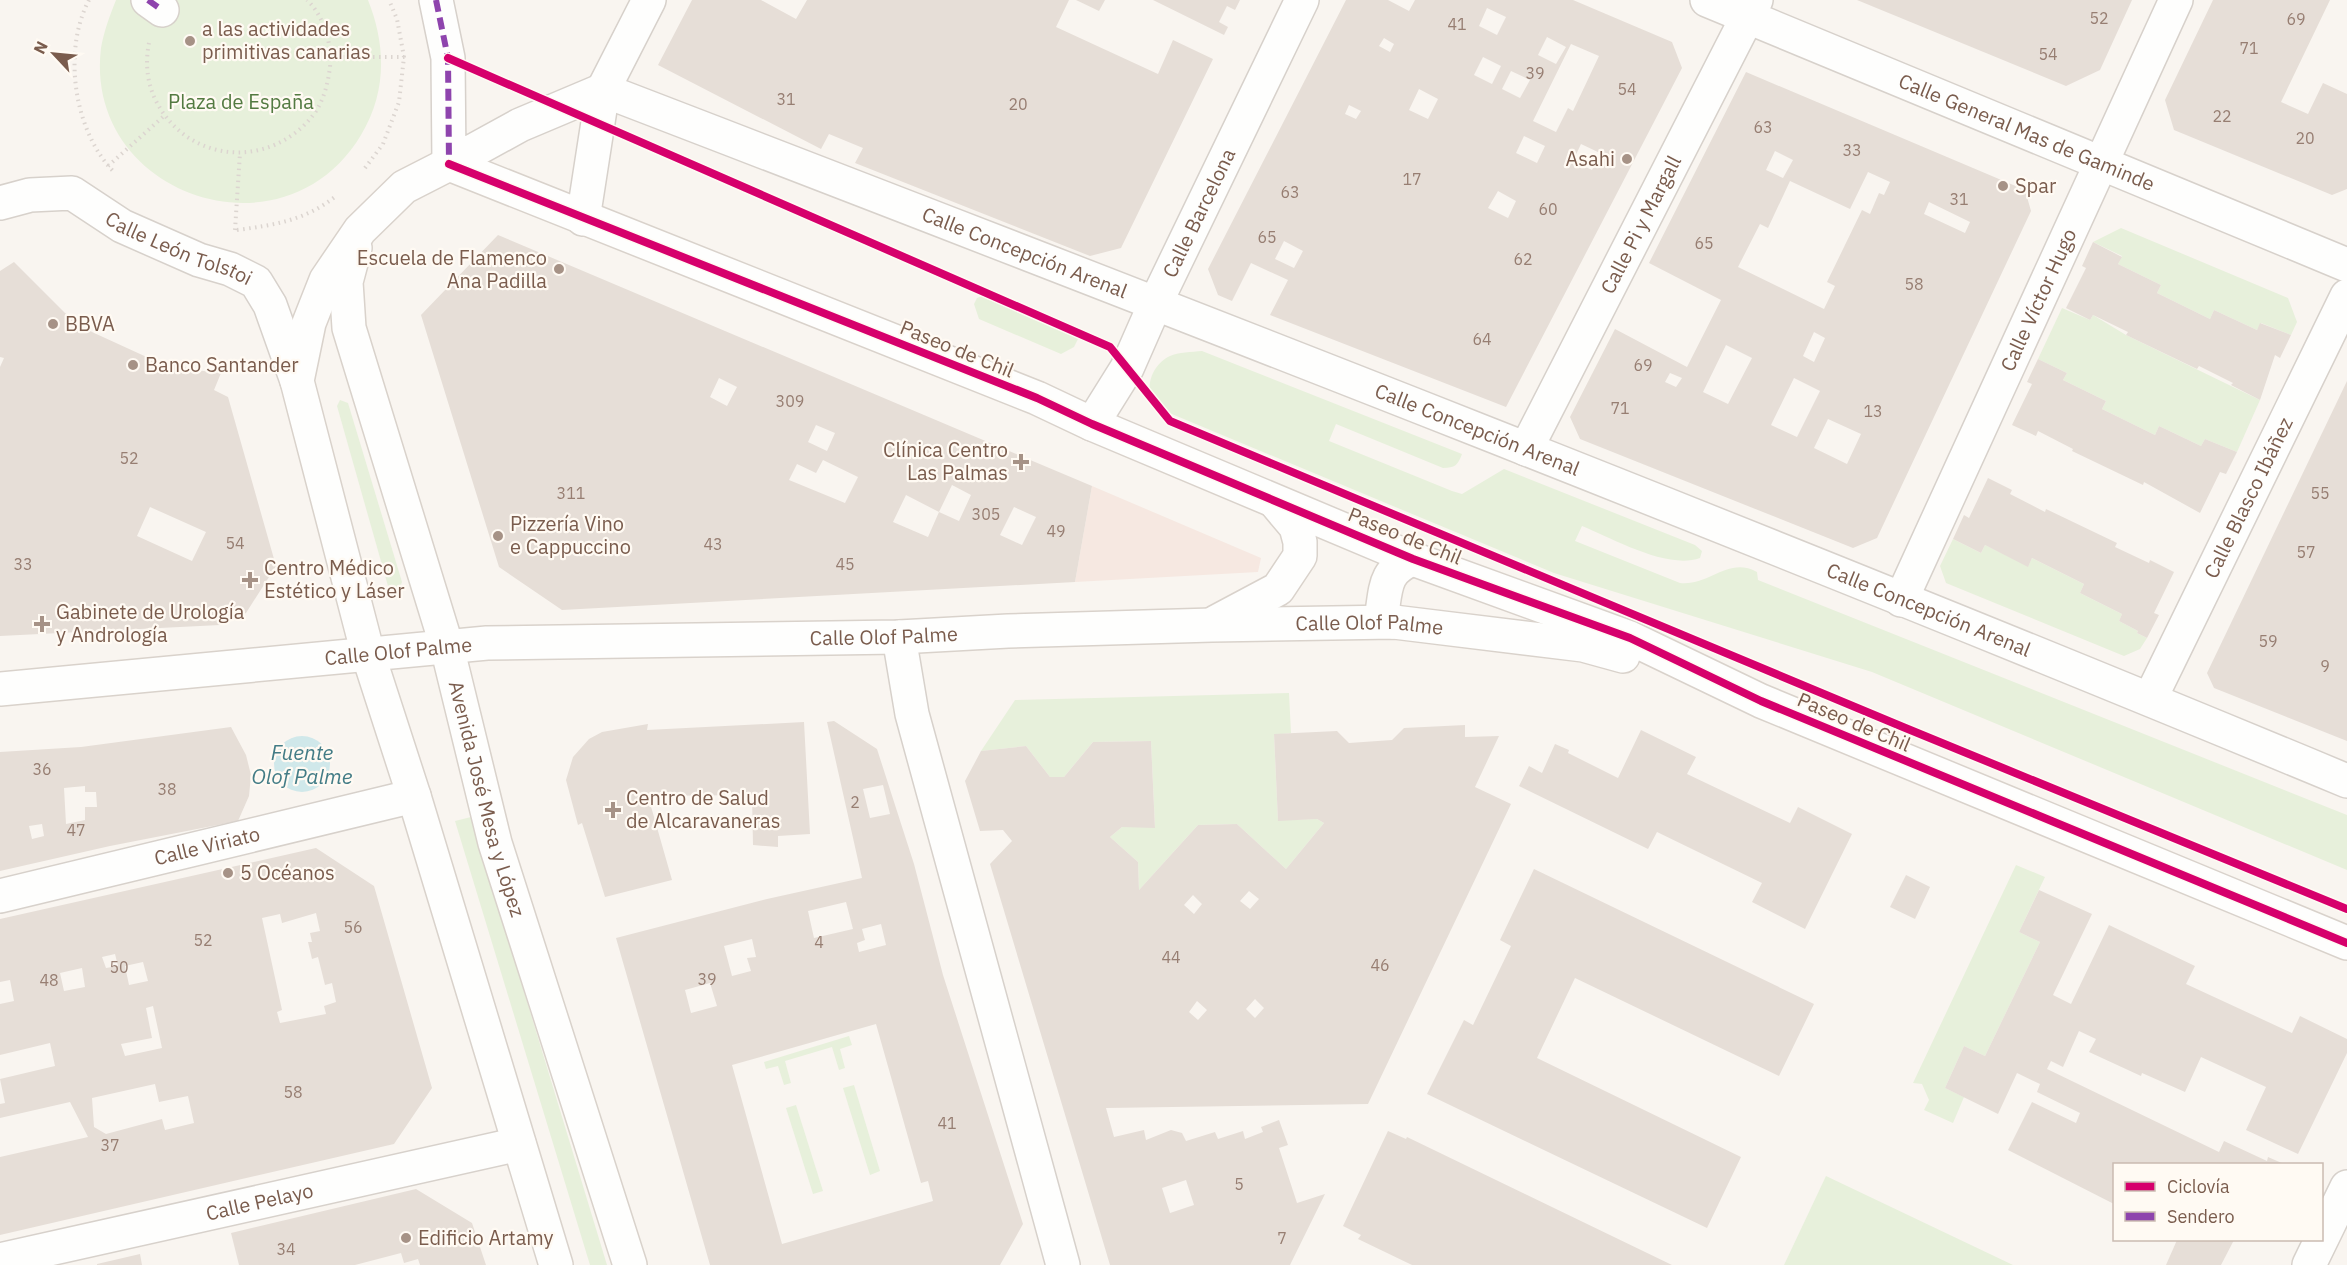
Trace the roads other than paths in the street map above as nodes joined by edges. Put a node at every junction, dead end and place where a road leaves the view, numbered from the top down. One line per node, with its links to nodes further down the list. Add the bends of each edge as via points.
1 (436, 0): 9 (street, via 448,58)
2 (649, 0): 7 (street)
3 (1302, 0): 15 (street, Calle Barcelona)
4 (1707, 0): 6 (street, Calle General Mas de Gaminde)
5 (2176, 0): 8 (street, Calle Víctor Hugo)
6 (1752, 8): 8 (street, Calle General Mas de Gaminde); 18 (street, Calle Pi y Margall)
7 (603, 90): 9 (street, via 520,125); 11 (street); 15 (street, Calle Concepción Arenal)
8 (2102, 163): 13 (street, Calle General Mas de Gaminde); 21 (street, Calle Víctor Hugo)
9 (449, 164): 11 (street, Paseo de Chil); 12 (street, via 404,187)
10 (0, 203): 16 (street, Calle León Tolstoi, via 30,195 72,193 122,226 256,282 270,305)
11 (583, 219): 17 (street, Paseo de Chil, via 1037,398)
12 (360, 230): 16 (street, via 326,280 309,323); 25 (street, Avenida José Mesa y López, via 345,282 349,328)
13 (2347, 265)
14 (2347, 296): 28 (street, Calle Blasco Ibáñez)
15 (1156, 302): 17 (street, Calle Barcelona, via 1127,368); 18 (street, Calle Concepción Arenal)
16 (297, 381): 26 (street)
17 (1092, 424): 19 (street, Paseo de Chil)
18 (1526, 449): 21 (street, Calle Concepción Arenal)
19 (1275, 502): 20 (street, Paseo de Chil); 23 (street, via 1296,527 1300,556 1278,589)
20 (1413, 559): 22 (street, via 1399,564 1389,577 1382,613); 29 (street, Paseo de Chil, via 1630,638)
21 (1901, 600): 28 (street, Calle Concepción Arenal)
22 (1394, 622): 23 (street, Calle Olof Palme); 29 (street, Calle Olof Palme, via 1583,645)
23 (1212, 625): 24 (street, Calle Olof Palme)
24 (899, 637): 25 (street, Calle Olof Palme, via 539,640); 41 (street, via 912,714)
25 (447, 647): 26 (street, Calle Olof Palme); 40 (street, Avenida José Mesa y López, via 495,843)
26 (368, 654): 27 (street, Calle Olof Palme); 31 (street)
27 (0, 689)
28 (2150, 699): 30 (street, Calle Concepción Arenal)
29 (1761, 701): 33 (street, Paseo de Chil)
30 (2347, 781)
31 (414, 796): 32 (street, Calle Viriato); 34 (street)
32 (0, 896)
33 (2347, 944)
34 (519, 1144): 38 (street, Calle Pelayo); 39 (street)
35 (2347, 1187): 36 (street)
36 (2323, 1238)
37 (2321, 1241): 42 (street)
38 (0, 1260)
39 (556, 1265)
40 (630, 1265)
41 (1063, 1265)
42 (2310, 1265)

